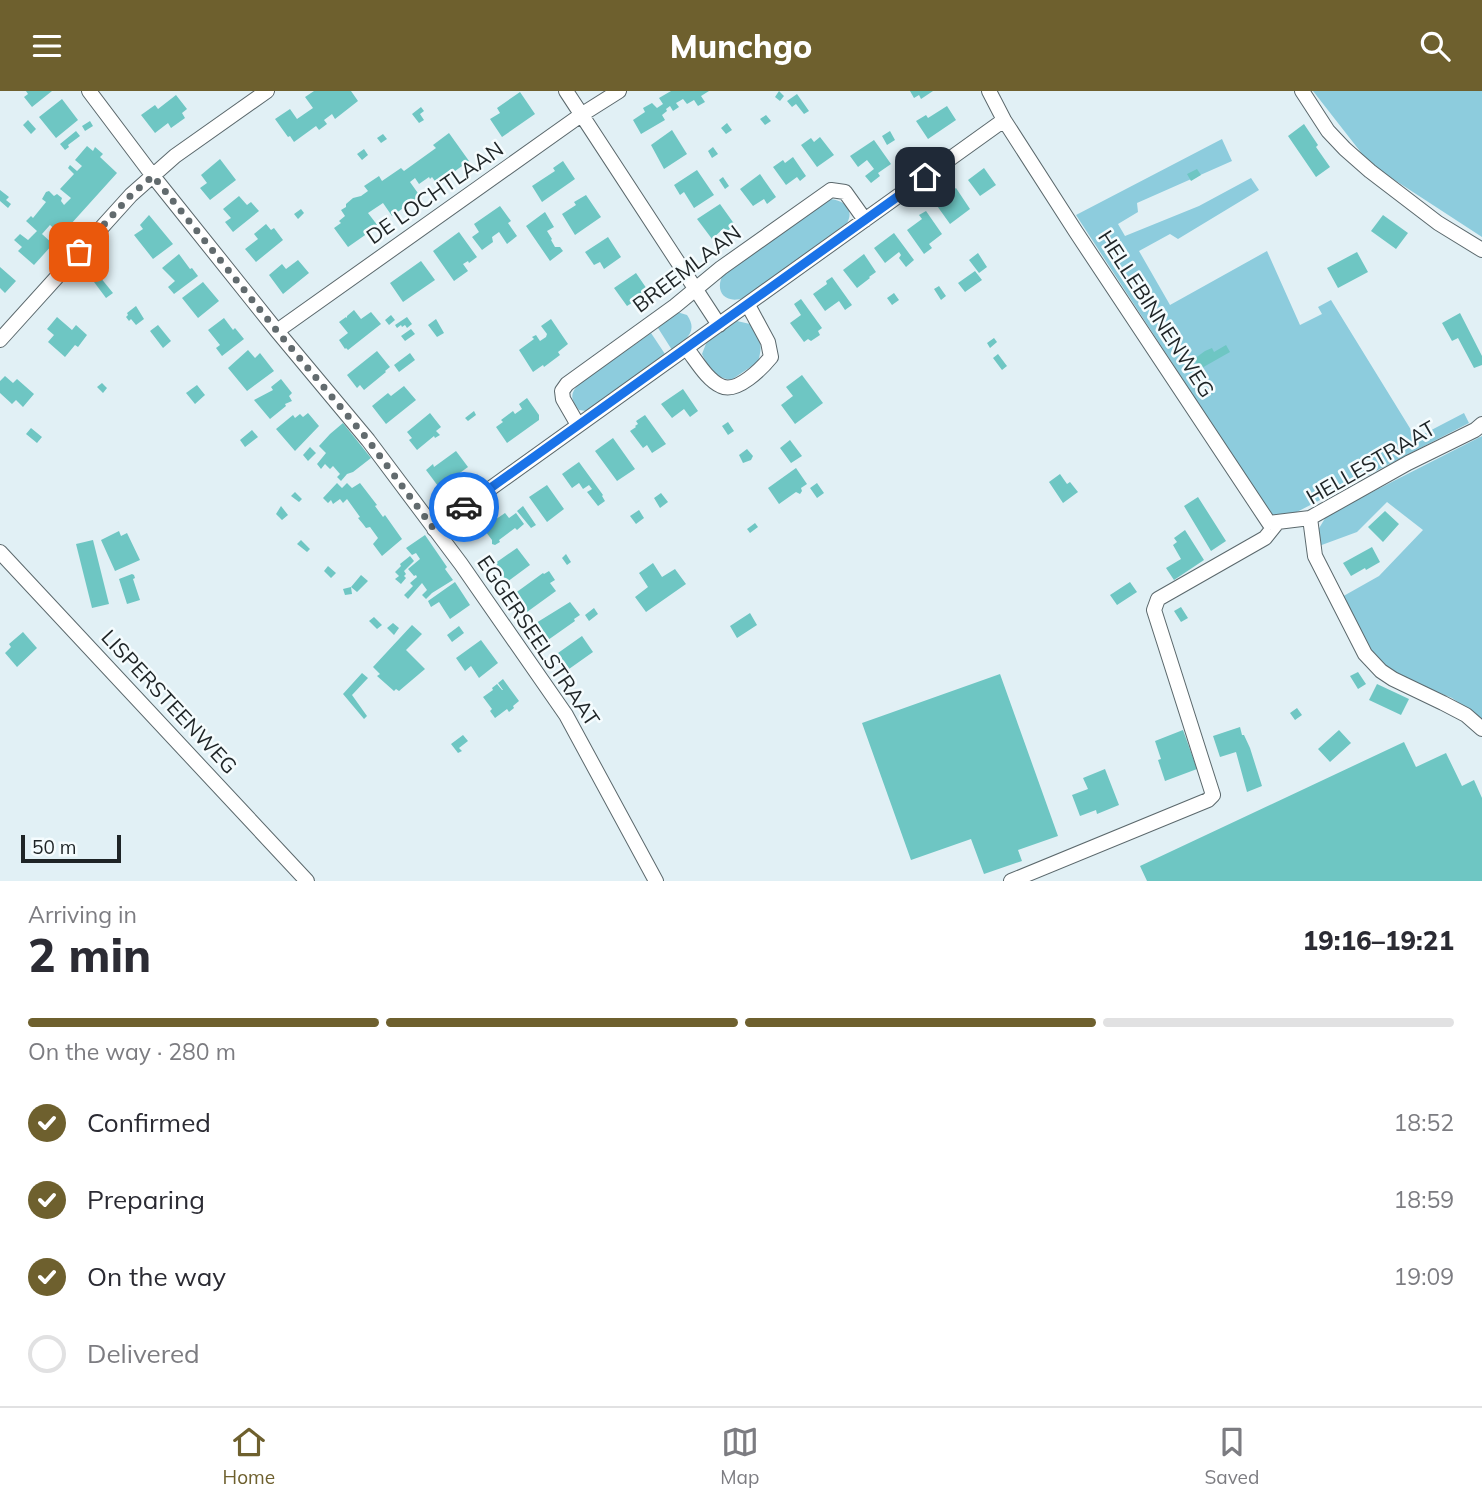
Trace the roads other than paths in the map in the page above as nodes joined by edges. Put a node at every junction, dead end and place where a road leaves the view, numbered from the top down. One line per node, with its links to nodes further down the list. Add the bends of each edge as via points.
1 (89, 91): 9 (street, EGGERSEELSTRAAT)
2 (267, 91): 9 (street)
3 (566, 91): 7 (street)
4 (619, 91): 7 (street, DE LOCHTLAAN)
5 (989, 91): 8 (street, HELLEBINNENWEG)
6 (1302, 91): 11 (street, via 1345,149 1438,223)
7 (581, 115): 12 (street); 15 (street, DE LOCHTLAAN)
8 (1004, 120): 10 (street); 21 (street, HELLEBINNENWEG, via 1261,512 1269,523)
9 (153, 176): 15 (street, EGGERSEELSTRAAT); 16 (street)
10 (865, 220): 12 (street, BREEMLAAN, via 845,193 831,190); 13 (street)
11 (1482, 250)
12 (695, 289): 14 (street); 19 (street, BREEMLAAN, via 567,384 563,398)
13 (748, 305): 14 (street); 17 (street, via 768,342 771,356 762,368 738,385 721,386)
14 (719, 325): 17 (street)
15 (277, 331): 22 (street, EGGERSEELSTRAAT, via 368,440)
16 (0, 339)
17 (687, 349): 19 (street)
18 (1482, 424): 20 (street, HELLESTRAAT)
19 (578, 425): 22 (street)
20 (1310, 518): 21 (street); 24 (street, HELLESTRAAT, via 1315,556 1365,655 1393,679 1443,702)
21 (1277, 523): 27 (street, via 1265,538 1158,599 1154,610 1213,795)
22 (434, 529): 26 (street, EGGERSEELSTRAAT, via 566,715)
23 (0, 552): 25 (street, LISPERSTEENWEG)
24 (1482, 729)
25 (307, 881)
26 (656, 881)
27 (1011, 881)

